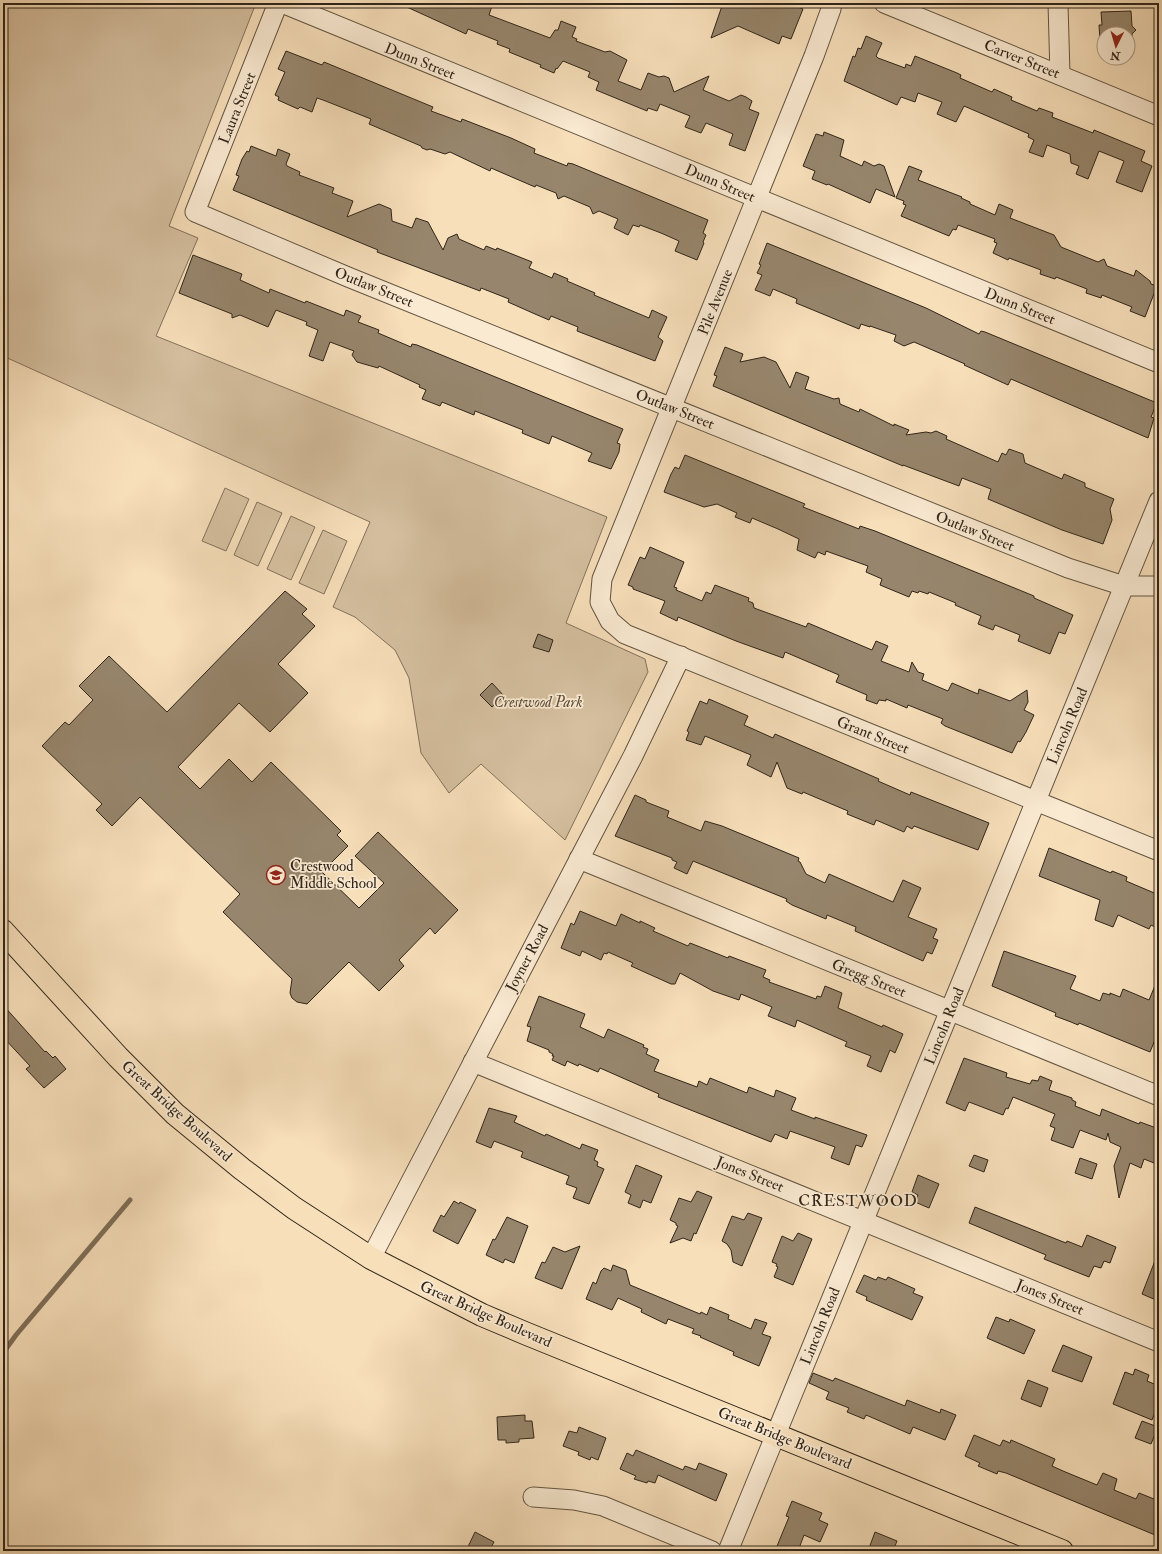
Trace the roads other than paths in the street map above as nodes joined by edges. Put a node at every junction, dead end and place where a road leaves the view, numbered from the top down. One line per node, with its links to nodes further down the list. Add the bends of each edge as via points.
1 (278, 3): 9 (street, Laura Street)
2 (282, 3): 8 (street, Dunn Street)
3 (832, 3): 8 (street, Pile Avenue, via 814,56)
4 (884, 3): 6 (street, Carver Street)
5 (1058, 3): 6 (street)
6 (1060, 75): 7 (street, Carver Street)
7 (1159, 116)
8 (757, 198): 10 (street, Dunn Street); 11 (street, Pile Avenue)
9 (195, 212): 11 (street, Outlaw Street, via 348,277)
10 (1159, 363)
11 (672, 407): 13 (street, Outlaw Street, via 1012,546); 15 (street, Pile Avenue, via 602,579)
12 (1159, 501): 13 (street, Lincoln Road)
13 (1124, 586): 14 (street, Outlaw Street); 17 (street, Lincoln Road)
14 (1159, 586)
15 (600, 602): 16 (street, Grant Street, via 610,621 625,634)
16 (681, 656): 17 (street, Grant Street); 19 (street, Joyner Road, via 633,756)
17 (1036, 801): 18 (street, Grant Street); 21 (street, Lincoln Road)
18 (1159, 851)
19 (579, 859): 21 (street, Gregg Street); 22 (street, Joyner Road)
20 (3, 931): 25 (main road, Great Bridge Boulevard, via 118,1057 175,1114 294,1208)
21 (950, 1011): 23 (street, Gregg Street); 24 (street, Lincoln Road)
22 (473, 1062): 24 (street, Jones Street); 25 (street, Joyner Road)
23 (1159, 1096)
24 (863, 1220): 26 (street, Jones Street); 27 (street, Lincoln Road)
25 (371, 1258): 27 (main road, Great Bridge Boulevard, via 482,1315)
26 (1159, 1342)
27 (776, 1434): 30 (street, Lincoln Road); 31 (main road, Great Bridge Boulevard)
28 (533, 1497): 29 (street, via 574,1500 603,1506)
29 (712, 1551)
30 (728, 1551)
31 (1062, 1551)

